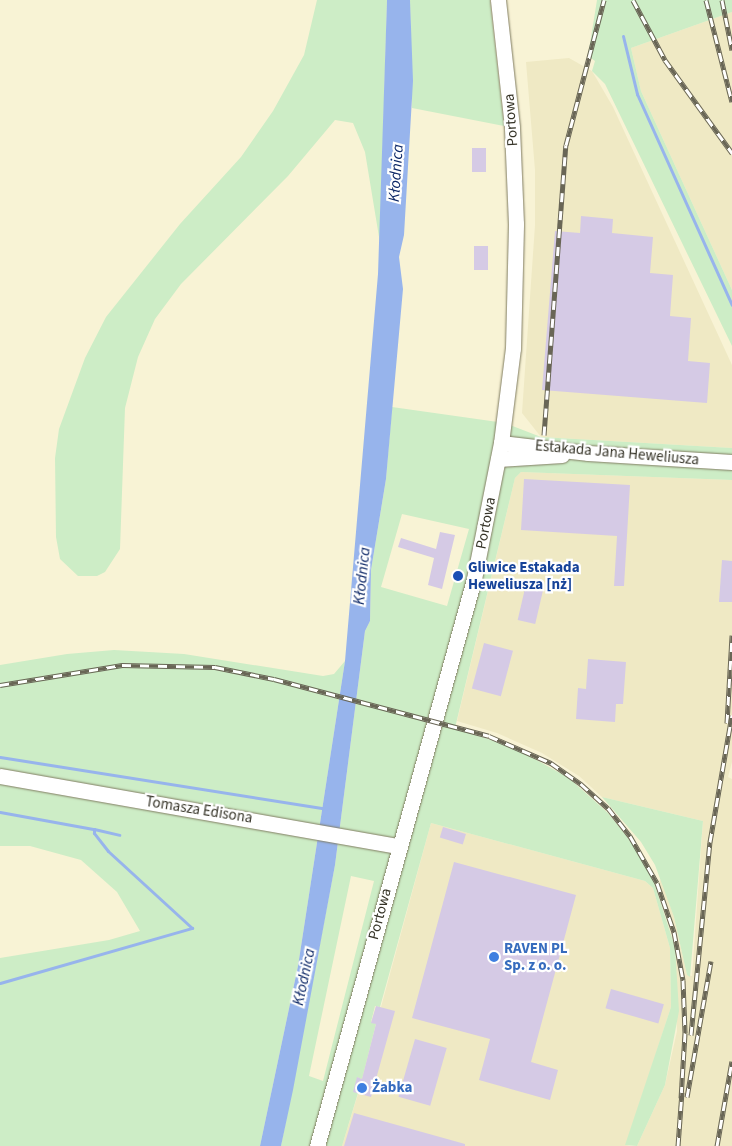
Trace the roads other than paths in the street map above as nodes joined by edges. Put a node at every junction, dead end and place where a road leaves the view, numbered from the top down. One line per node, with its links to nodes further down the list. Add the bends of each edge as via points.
1 (498, 0): 2 (street, Portowa, via 510,110 516,224 515,304)
2 (504, 423): 3 (street, Portowa); 4 (street)
3 (502, 443): 4 (street, Estakada Jana Heweliusza); 6 (street, Portowa)
4 (532, 446): 5 (street, Estakada Jana Heweliusza)
5 (588, 453): 6 (street); 7 (street, Estakada Jana Heweliusza)
6 (498, 459): 9 (street, Portowa, via 474,579)
7 (728, 462)
8 (0, 776): 9 (street, Tomasza Edisona)
9 (398, 846): 10 (street, Portowa)
10 (317, 1146)

